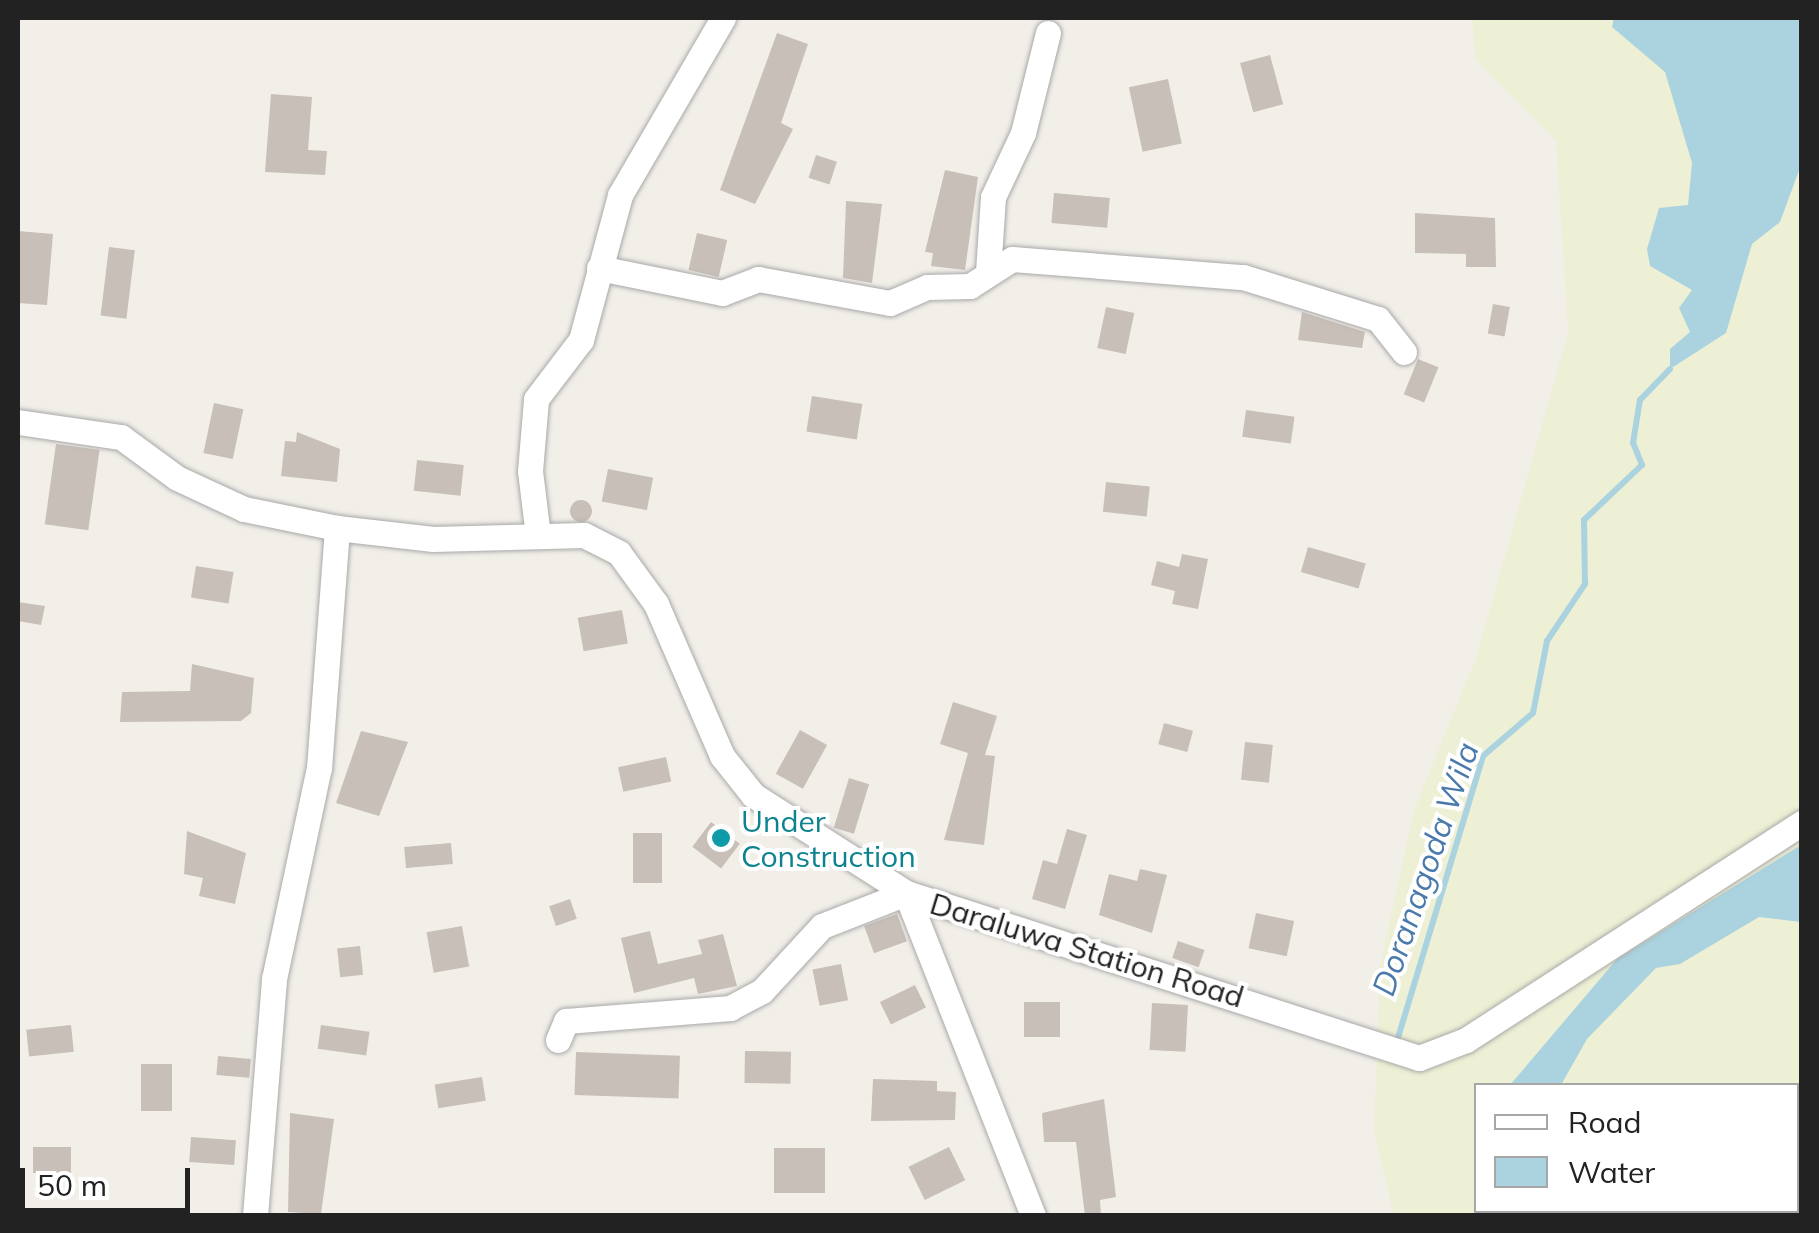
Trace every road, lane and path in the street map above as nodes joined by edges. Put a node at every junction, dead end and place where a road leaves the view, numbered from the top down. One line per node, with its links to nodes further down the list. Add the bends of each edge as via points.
1 (724, 18): 3 (street, via 620,195)
2 (1048, 33): 4 (street, via 1022,132 993,197)
3 (599, 268): 4 (street, via 722,293 758,280 890,303 928,287 970,286); 8 (street, via 581,340 533,410)
4 (988, 272): 5 (street, via 1012,259 1243,278 1378,319)
5 (1404, 352)
6 (18, 422): 7 (street, Daraluwa Station Road, via 120,437 177,478 244,509)
7 (336, 528): 8 (street, Daraluwa Station Road); 12 (street, via 319,768 274,980)
8 (538, 536): 10 (street, Daraluwa Station Road, via 584,535 619,554 656,604 722,756 753,795)
9 (1802, 823): 10 (street, Daraluwa Station Road, via 1466,1040 1409,1054)
10 (906, 893): 11 (street, via 822,926 762,990 730,1008 566,1021); 13 (street)
11 (558, 1040)
12 (255, 1216)
13 (1032, 1216)

